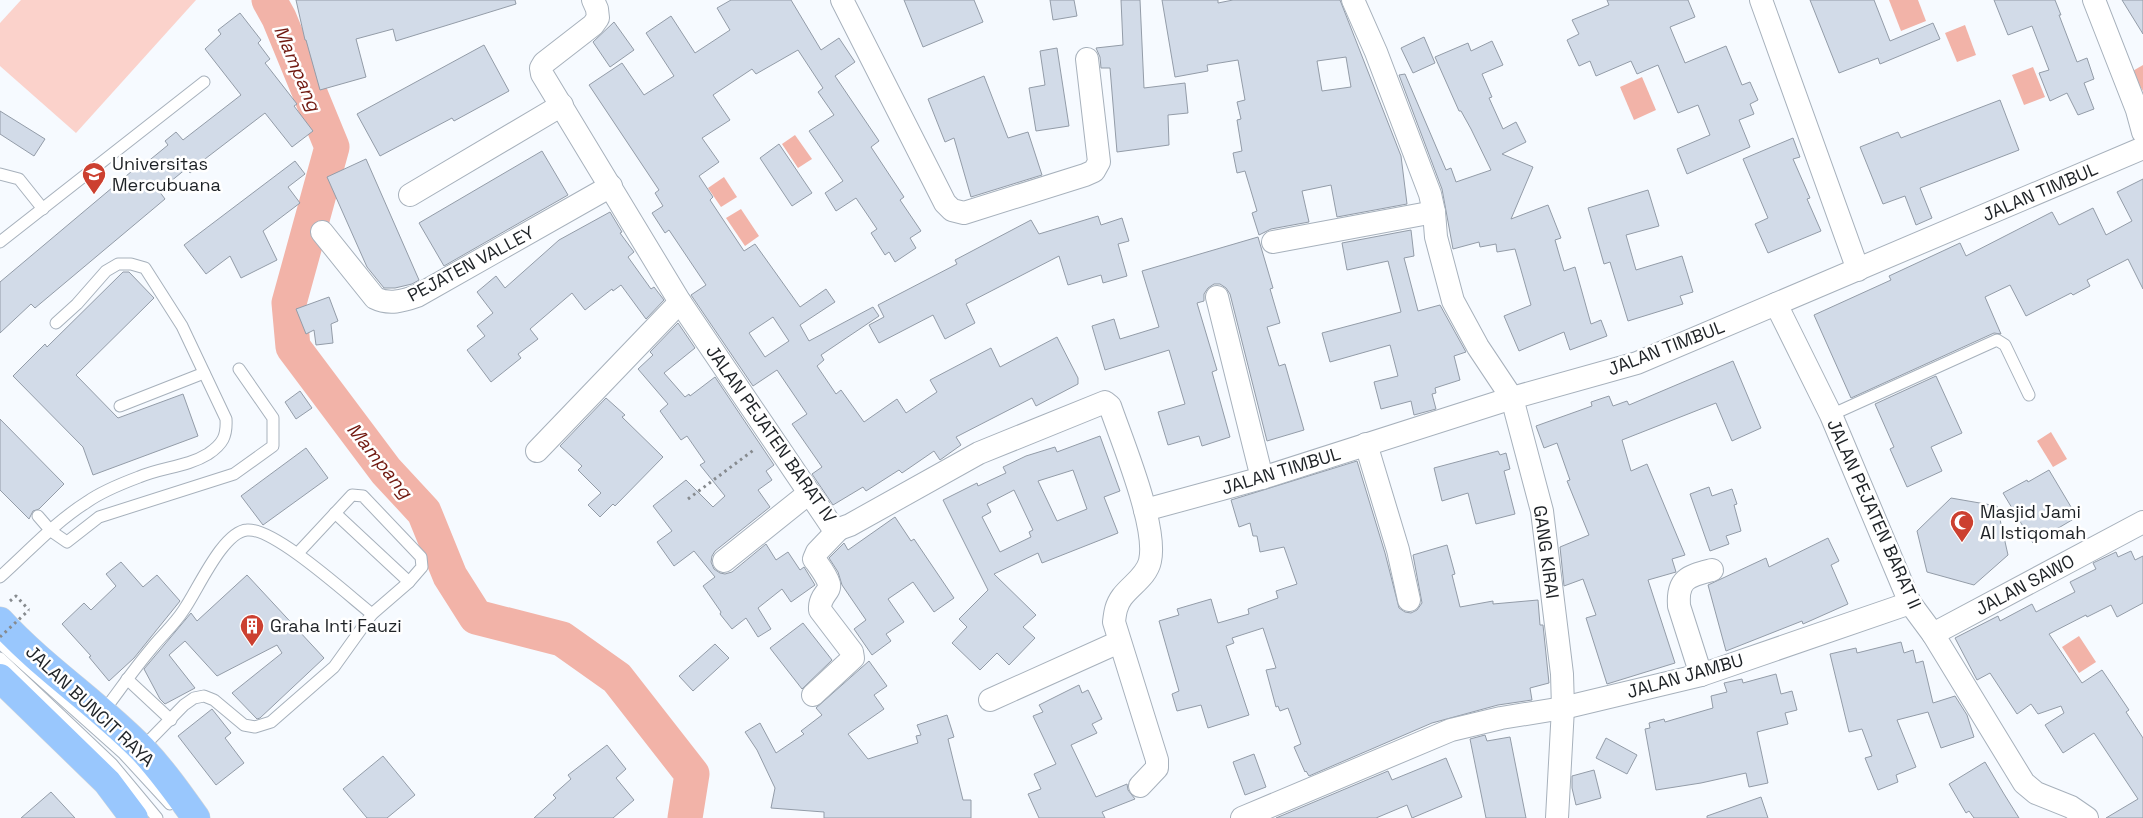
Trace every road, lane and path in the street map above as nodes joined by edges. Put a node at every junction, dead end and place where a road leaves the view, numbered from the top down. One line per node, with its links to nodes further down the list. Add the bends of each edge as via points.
1 (593, 0): 8 (street, JALAN PEJATEN BARAT IV, via 598,18 593,25 540,68)
2 (842, 0): 6 (street, via 945,203 952,210 964,213 1085,175 1097,167)
3 (1353, 0): 15 (street, GANG KIRAI, via 1405,127)
4 (1761, 0): 19 (street)
5 (2094, 0): 9 (street)
6 (1087, 59)
7 (204, 82): 14 (lane)
8 (562, 105): 12 (street, JALAN PEJATEN BARAT IV); 13 (street)
9 (2141, 116)
10 (2143, 148): 19 (street, JALAN TIMBUL)
11 (0, 174): 14 (lane, via 19,179)
12 (611, 186): 16 (street, PEJATEN VALLEY, via 417,296 400,302 375,298); 21 (street, JALAN PEJATEN BARAT IV)
13 (410, 195)
14 (43, 209): 17 (lane)
15 (1434, 212): 18 (street); 27 (street, GANG KIRAI, via 1436,237 1452,301)
16 (322, 232)
17 (0, 242)
18 (1273, 242)
19 (1858, 270): 22 (street, JALAN TIMBUL)
20 (1217, 297): 33 (street)
21 (680, 302): 30 (street, JALAN PEJATEN BARAT IV); 32 (street)
22 (1776, 304): 27 (street, JALAN TIMBUL, via 1636,363); 29 (street, JALAN PEJATEN BARAT II)
23 (56, 323): 25 (lane, via 106,271 118,264 145,268 173,308)
24 (239, 369): 41 (lane, via 273,418 273,446 234,474 99,517 67,542)
25 (204, 373): 28 (lane); 41 (lane, via 226,419 226,434 220,444 190,463 140,476 88,501)
26 (2029, 395): 29 (lane, via 2005,345 1997,340)
27 (1512, 398): 31 (street, JALAN TIMBUL); 62 (street, GANG KIRAI, via 1542,511)
28 (120, 406)
29 (1831, 416): 48 (street, JALAN PEJATEN BARAT II)
30 (772, 438): 34 (street, JALAN PEJATEN BARAT IV); 35 (path)
31 (1366, 444): 33 (street, JALAN TIMBUL); 47 (street, via 1398,550)
32 (537, 451)
33 (1262, 478): 36 (street, JALAN TIMBUL)
34 (809, 494): 40 (street, JALAN PEJATEN BARAT IV, via 831,525); 43 (street)
35 (688, 499)
36 (1145, 510): 40 (street, JALAN PEJATEN BARAT IV, via 1110,406 1105,402 979,453); 54 (street, via 1151,540 1150,560 1116,608 1114,622)
37 (335, 513): 42 (lane); 46 (lane); 46 (lane, via 352,495 363,496 421,557 422,567)
38 (38, 516): 41 (lane)
39 (2143, 522): 52 (street, JALAN SAWO)
40 (839, 529): 60 (street, via 814,559 829,584 821,598 820,610 852,652 852,658)
41 (51, 530): 45 (lane)
42 (298, 553): 50 (lane); 59 (lane, via 263,533 247,530 233,536 217,555 183,612)
43 (724, 561)
44 (1712, 570): 57 (street, via 1691,576 1682,583 1678,594)
45 (0, 577)
46 (409, 582): 50 (lane)
47 (1409, 600)
48 (1910, 603): 52 (street, JALAN PEJATEN BARAT II); 57 (street, JALAN JAMBU)
49 (29, 610): 53 (path, bridge)
50 (372, 614): 64 (lane, via 334,667 271,722 255,727 244,725 214,700 204,696 184,705)
51 (0, 621): 58 (main road, JALAN BUNCIT RAYA)
52 (1933, 634): 72 (street, JALAN PEJATEN BARAT II, via 2024,783 2036,793 2071,807)
53 (0, 637)
54 (1119, 642): 61 (street); 66 (street, via 1157,760 1157,768)
55 (0, 643): 58 (lane)
56 (0, 658): 58 (lane)
57 (1701, 675): 62 (street, JALAN JAMBU)
58 (25, 679): 63 (main road, JALAN BUNCIT RAYA); 67 (main road, JALAN BUNCIT RAYA, via 107,782); 68 (lane, via 124,754); 69 (lane, via 112,764)
59 (126, 679): 63 (lane); 64 (lane)
60 (813, 695)
61 (990, 700)
62 (1563, 708): 70 (street, JALAN JAMBU, via 1451,730); 71 (street)
63 (102, 714): 65 (main road, JALAN BUNCIT RAYA)
64 (171, 720): 65 (lane)
65 (141, 749): 68 (main road, JALAN BUNCIT RAYA, via 167,779)
66 (1140, 786)
67 (124, 815)
68 (185, 815)
69 (156, 818)
70 (1242, 818)
71 (1557, 818)
72 (2087, 818)

